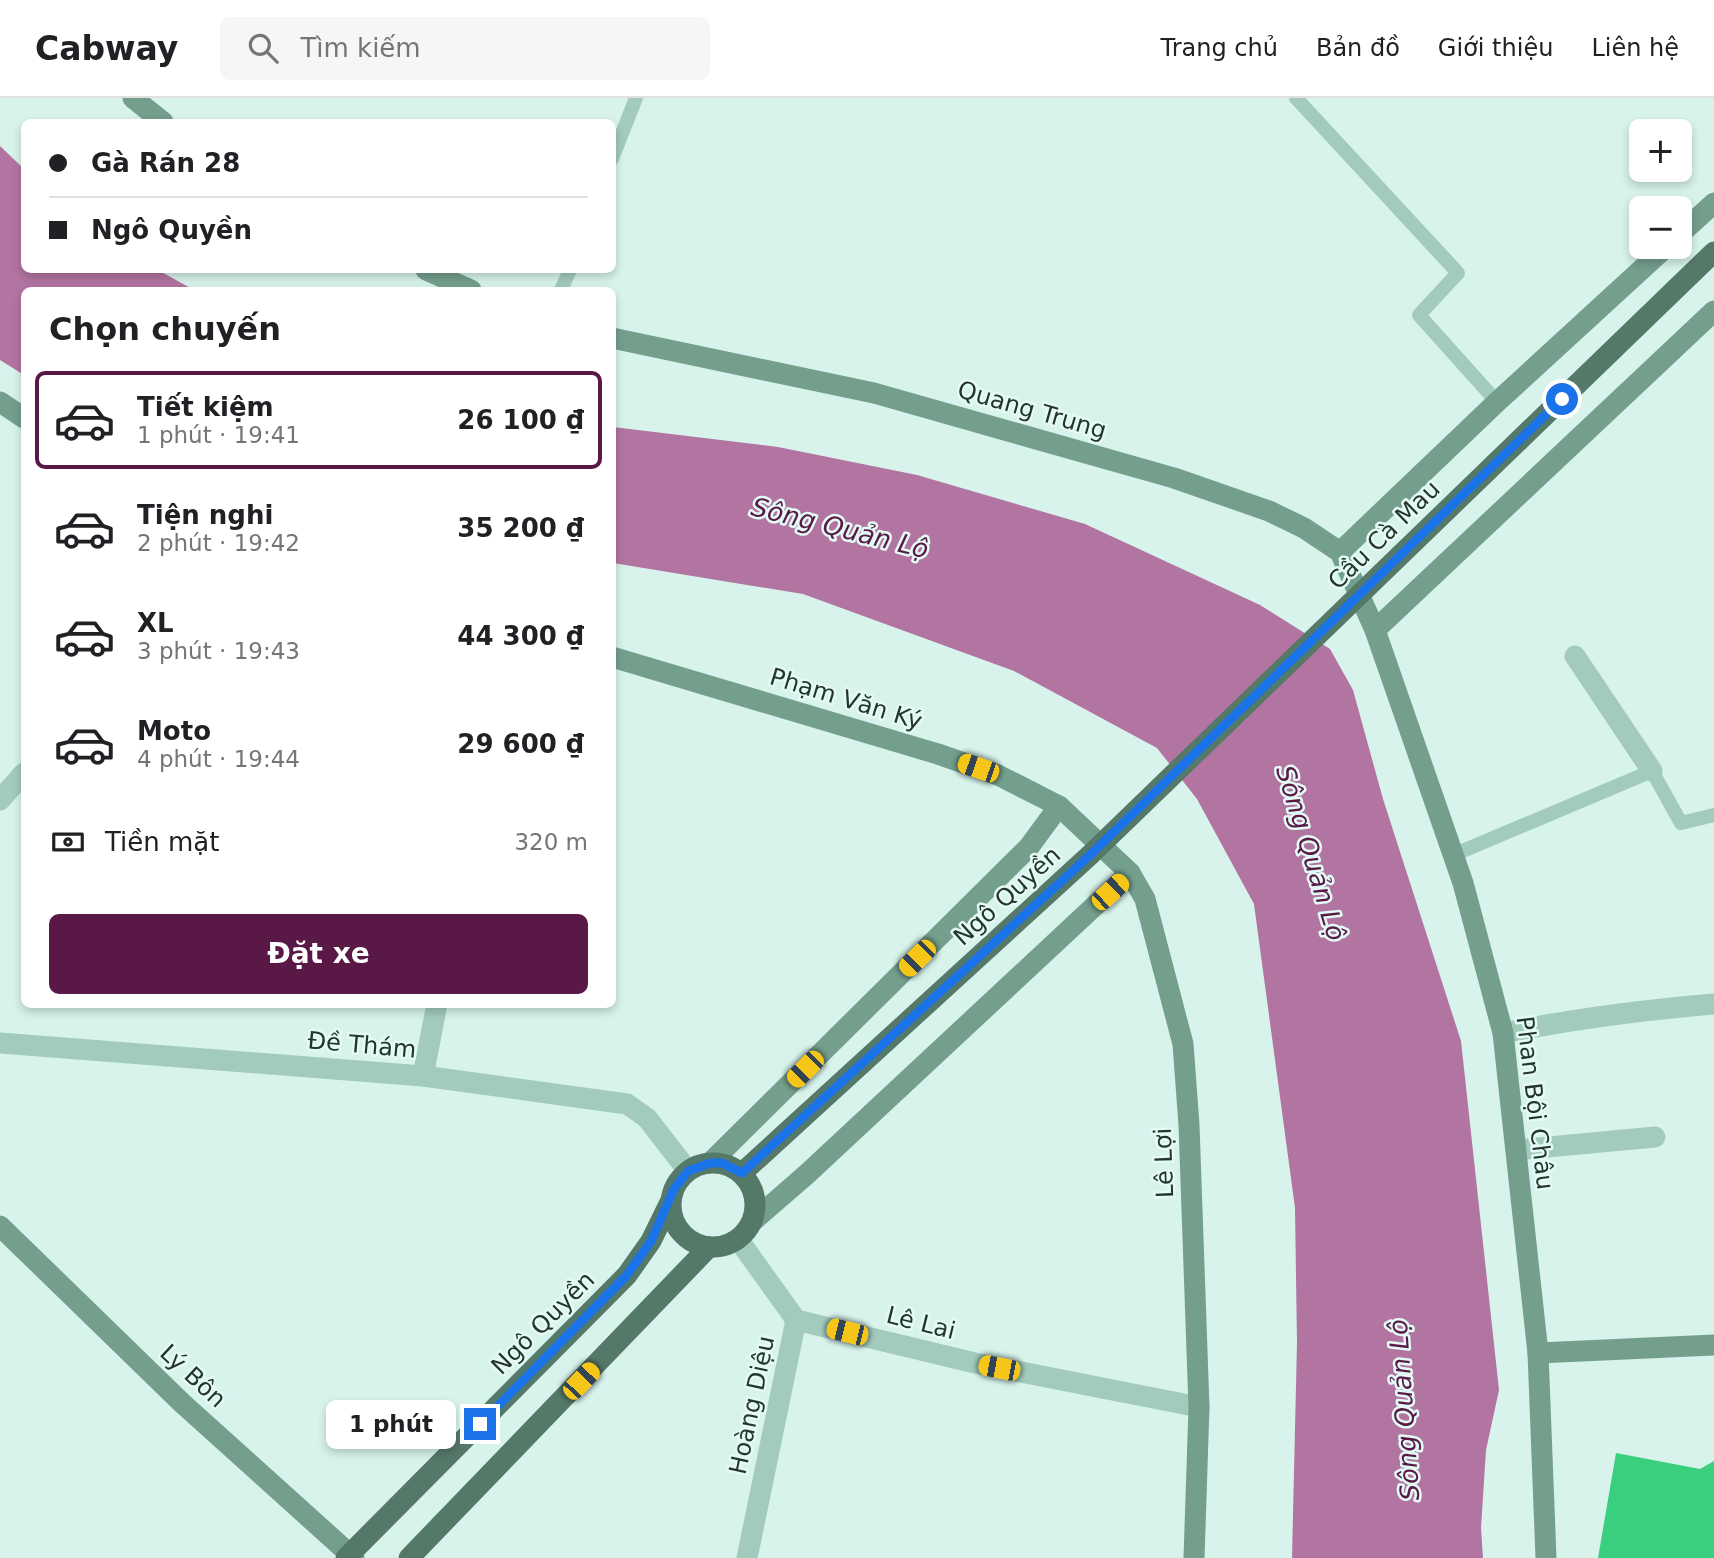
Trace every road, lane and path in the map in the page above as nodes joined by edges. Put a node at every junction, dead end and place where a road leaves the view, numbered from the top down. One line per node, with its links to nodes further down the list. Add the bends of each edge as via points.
1 (133, 98): 4 (street)
2 (636, 98): 5 (lane)
3 (1296, 98): 15 (lane, via 1458,273 1419,315)
4 (159, 119)
5 (616, 149)
6 (1714, 203): 7 (street)
7 (1692, 223)
8 (1714, 252): 26 (main road, Cầu Cà Mau)
9 (1653, 259): 15 (street)
10 (433, 273): 11 (street)
11 (464, 287)
12 (1714, 312): 18 (street)
13 (616, 339): 17 (street, Quang Trung, via 874,393 1174,478 1269,512)
14 (0, 402): 16 (street)
15 (1497, 402): 17 (street)
16 (21, 416)
17 (1340, 552): 18 (street)
18 (1375, 631): 27 (street, Phan Bội Châu)
19 (1576, 656): 21 (street)
20 (616, 658): 24 (street, Phạm Văn Ký, via 938,754 998,775)
21 (1652, 771): 25 (lane, via 1681,822); 27 (lane)
22 (21, 780): 23 (street)
23 (0, 800)
24 (1059, 806): 28 (street, Lê Lợi); 36 (street, via 1029,847)
25 (1714, 815)
26 (1090, 855): 38 (main road, Ngô Quyền)
27 (1453, 855): 31 (street, Phan Bội Châu)
28 (1130, 873): 40 (street); 47 (street, Lê Lợi, via 1146,899 1183,1044)
29 (1714, 1004): 31 (street, via 1650,1009)
30 (436, 1008): 33 (street)
31 (1503, 1033): 35 (street, Phan Bội Châu)
32 (0, 1043): 33 (street, Đề Thám)
33 (423, 1076): 37 (street, Đề Thám, via 627,1104 647,1118)
34 (1655, 1137): 35 (street)
35 (1516, 1150): 46 (street, Phan Bội Châu)
36 (710, 1163): 37 (main road); 38 (main road, via 722,1163)
37 (688, 1171): 39 (main road)
38 (742, 1173): 40 (main road, via 755,1196)
39 (671, 1200): 43 (main road, via 672,1214 685,1237); 48 (main road, Ngô Quyền, via 627,1275)
40 (752, 1221): 42 (main road)
41 (0, 1226): 48 (street, Lý Bôn, via 182,1403)
42 (738, 1239): 43 (main road); 44 (street, Hoàng Diệu)
43 (709, 1247): 49 (main road)
44 (796, 1320): 47 (street, Lê Lai, via 975,1363); 50 (street, Hoàng Diệu)
45 (1714, 1345): 46 (street)
46 (1538, 1353): 52 (street, Phan Bội Châu)
47 (1199, 1406): 51 (street, Lê Lợi)
48 (350, 1557)
49 (409, 1558)
50 (747, 1558)
51 (1194, 1558)
52 (1546, 1558)

